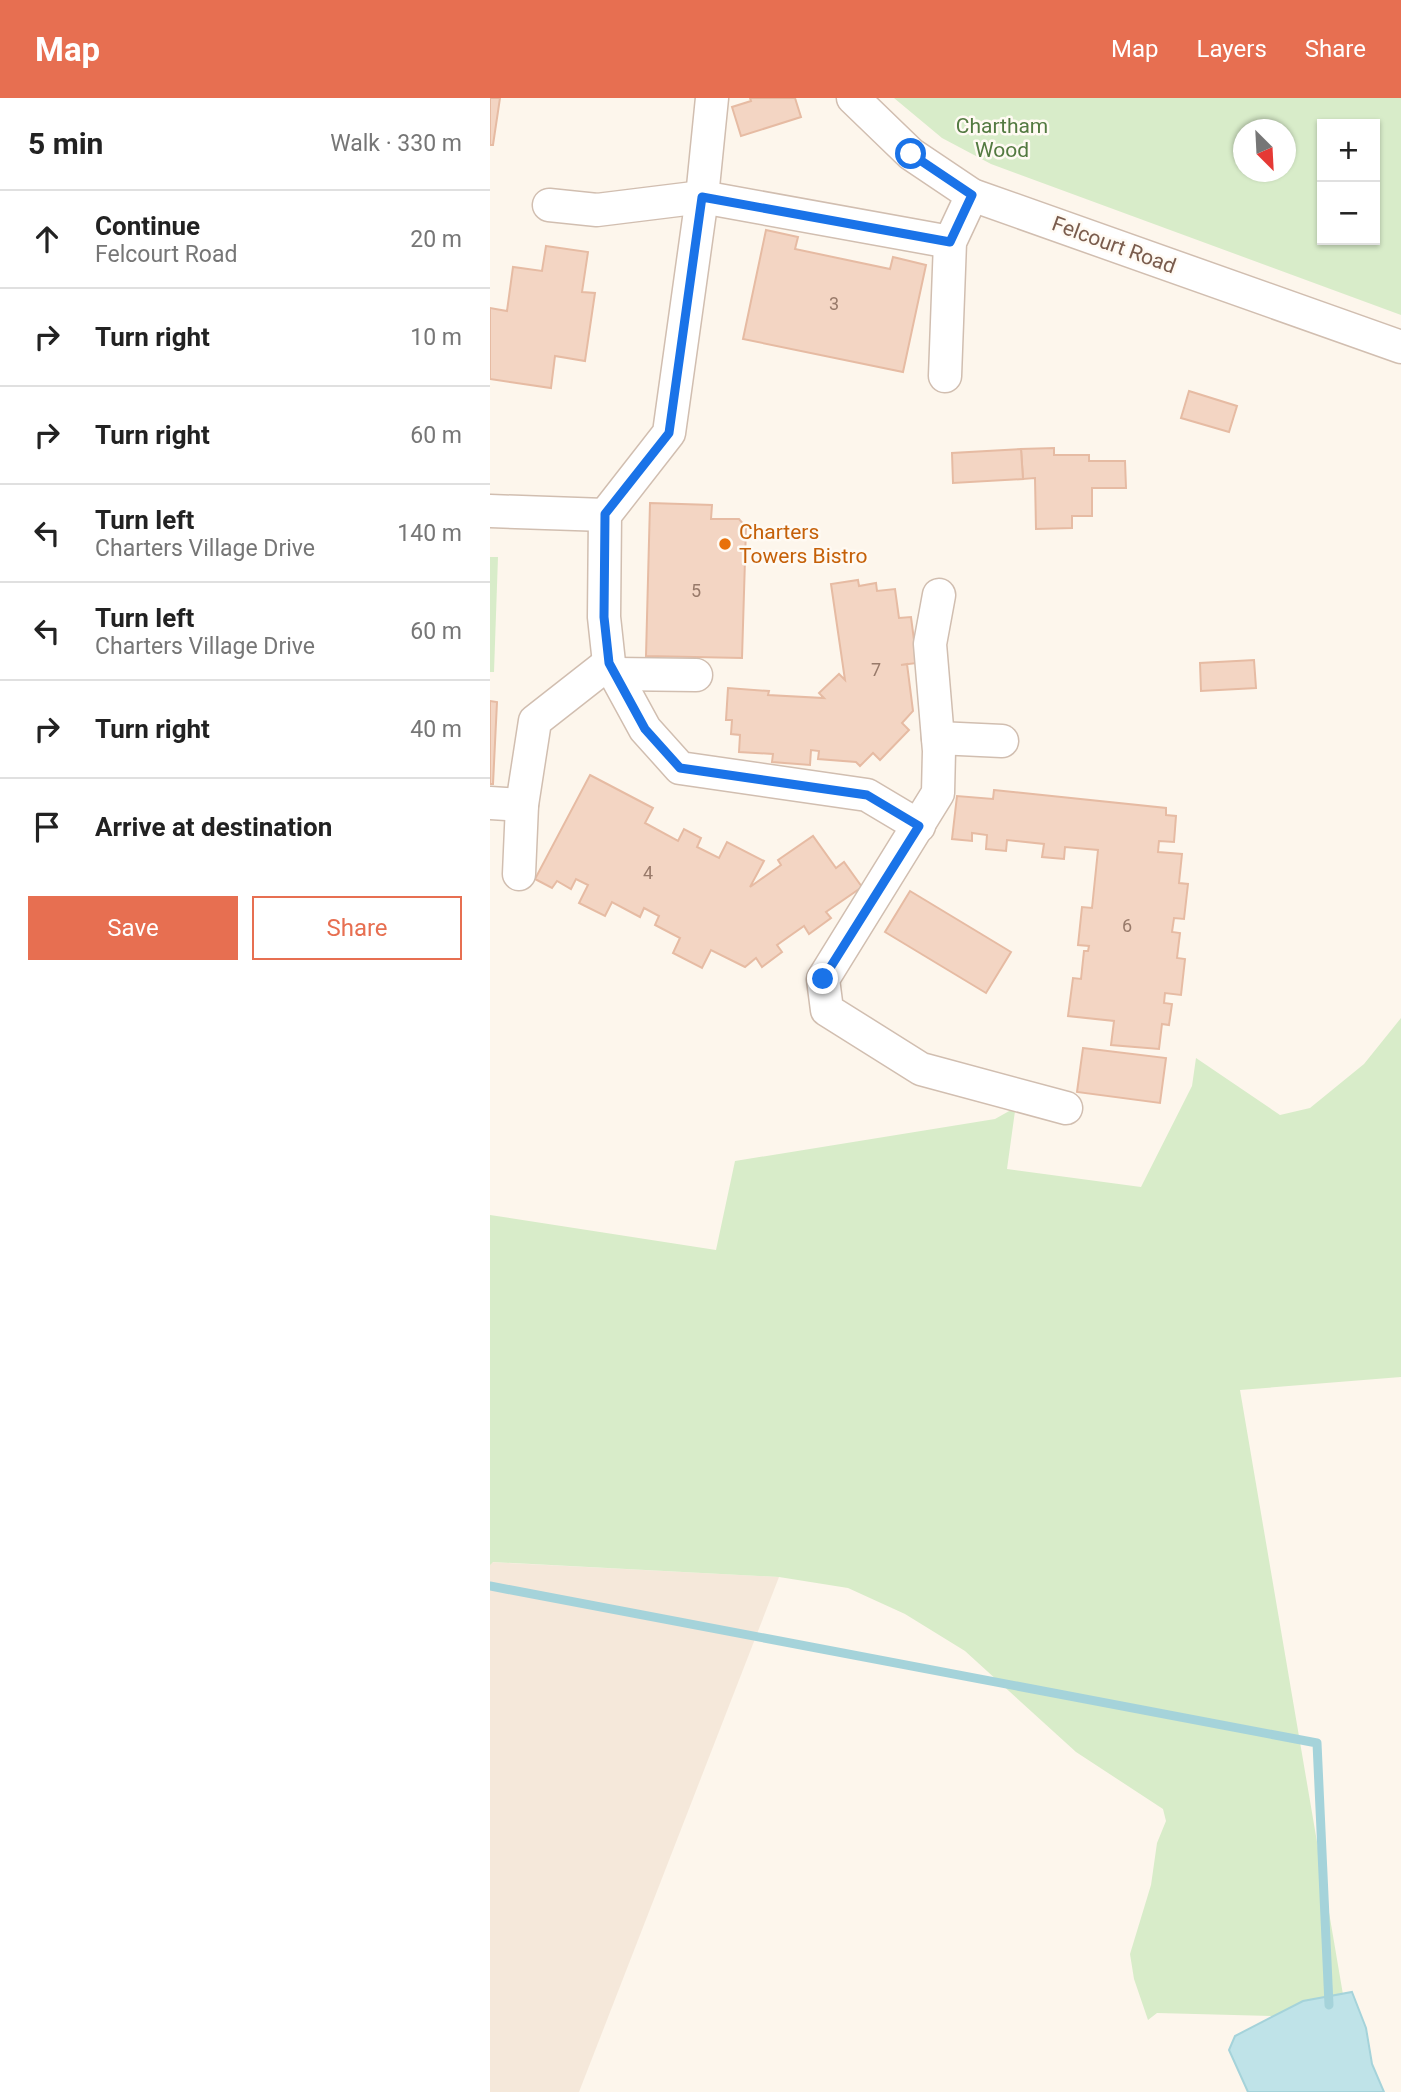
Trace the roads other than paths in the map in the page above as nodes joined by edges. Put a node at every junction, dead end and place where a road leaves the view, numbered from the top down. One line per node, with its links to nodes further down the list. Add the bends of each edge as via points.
1 (712, 98): 4 (street)
2 (853, 98): 3 (street, Felcourt Road, via 911,154)
3 (972, 195): 6 (street); 7 (street, Felcourt Road)
4 (702, 197): 5 (street, via 597,211); 6 (street); 10 (street, via 669,433)
5 (549, 205)
6 (950, 242): 8 (street)
7 (1401, 347)
8 (945, 376)
9 (490, 511): 10 (street)
10 (605, 514): 12 (street, via 604,617)
11 (939, 594): 14 (street, via 930,644)
12 (612, 668): 13 (street); 17 (street, via 535,721); 18 (street, via 645,729 680,768 867,795)
13 (696, 675)
14 (938, 738): 15 (street); 18 (street, via 939,793)
15 (1002, 741)
16 (490, 803): 17 (street)
17 (522, 805): 19 (street)
18 (919, 826): 20 (street, via 823,979 827,1010 921,1069)
19 (519, 874)
20 (1066, 1108)

